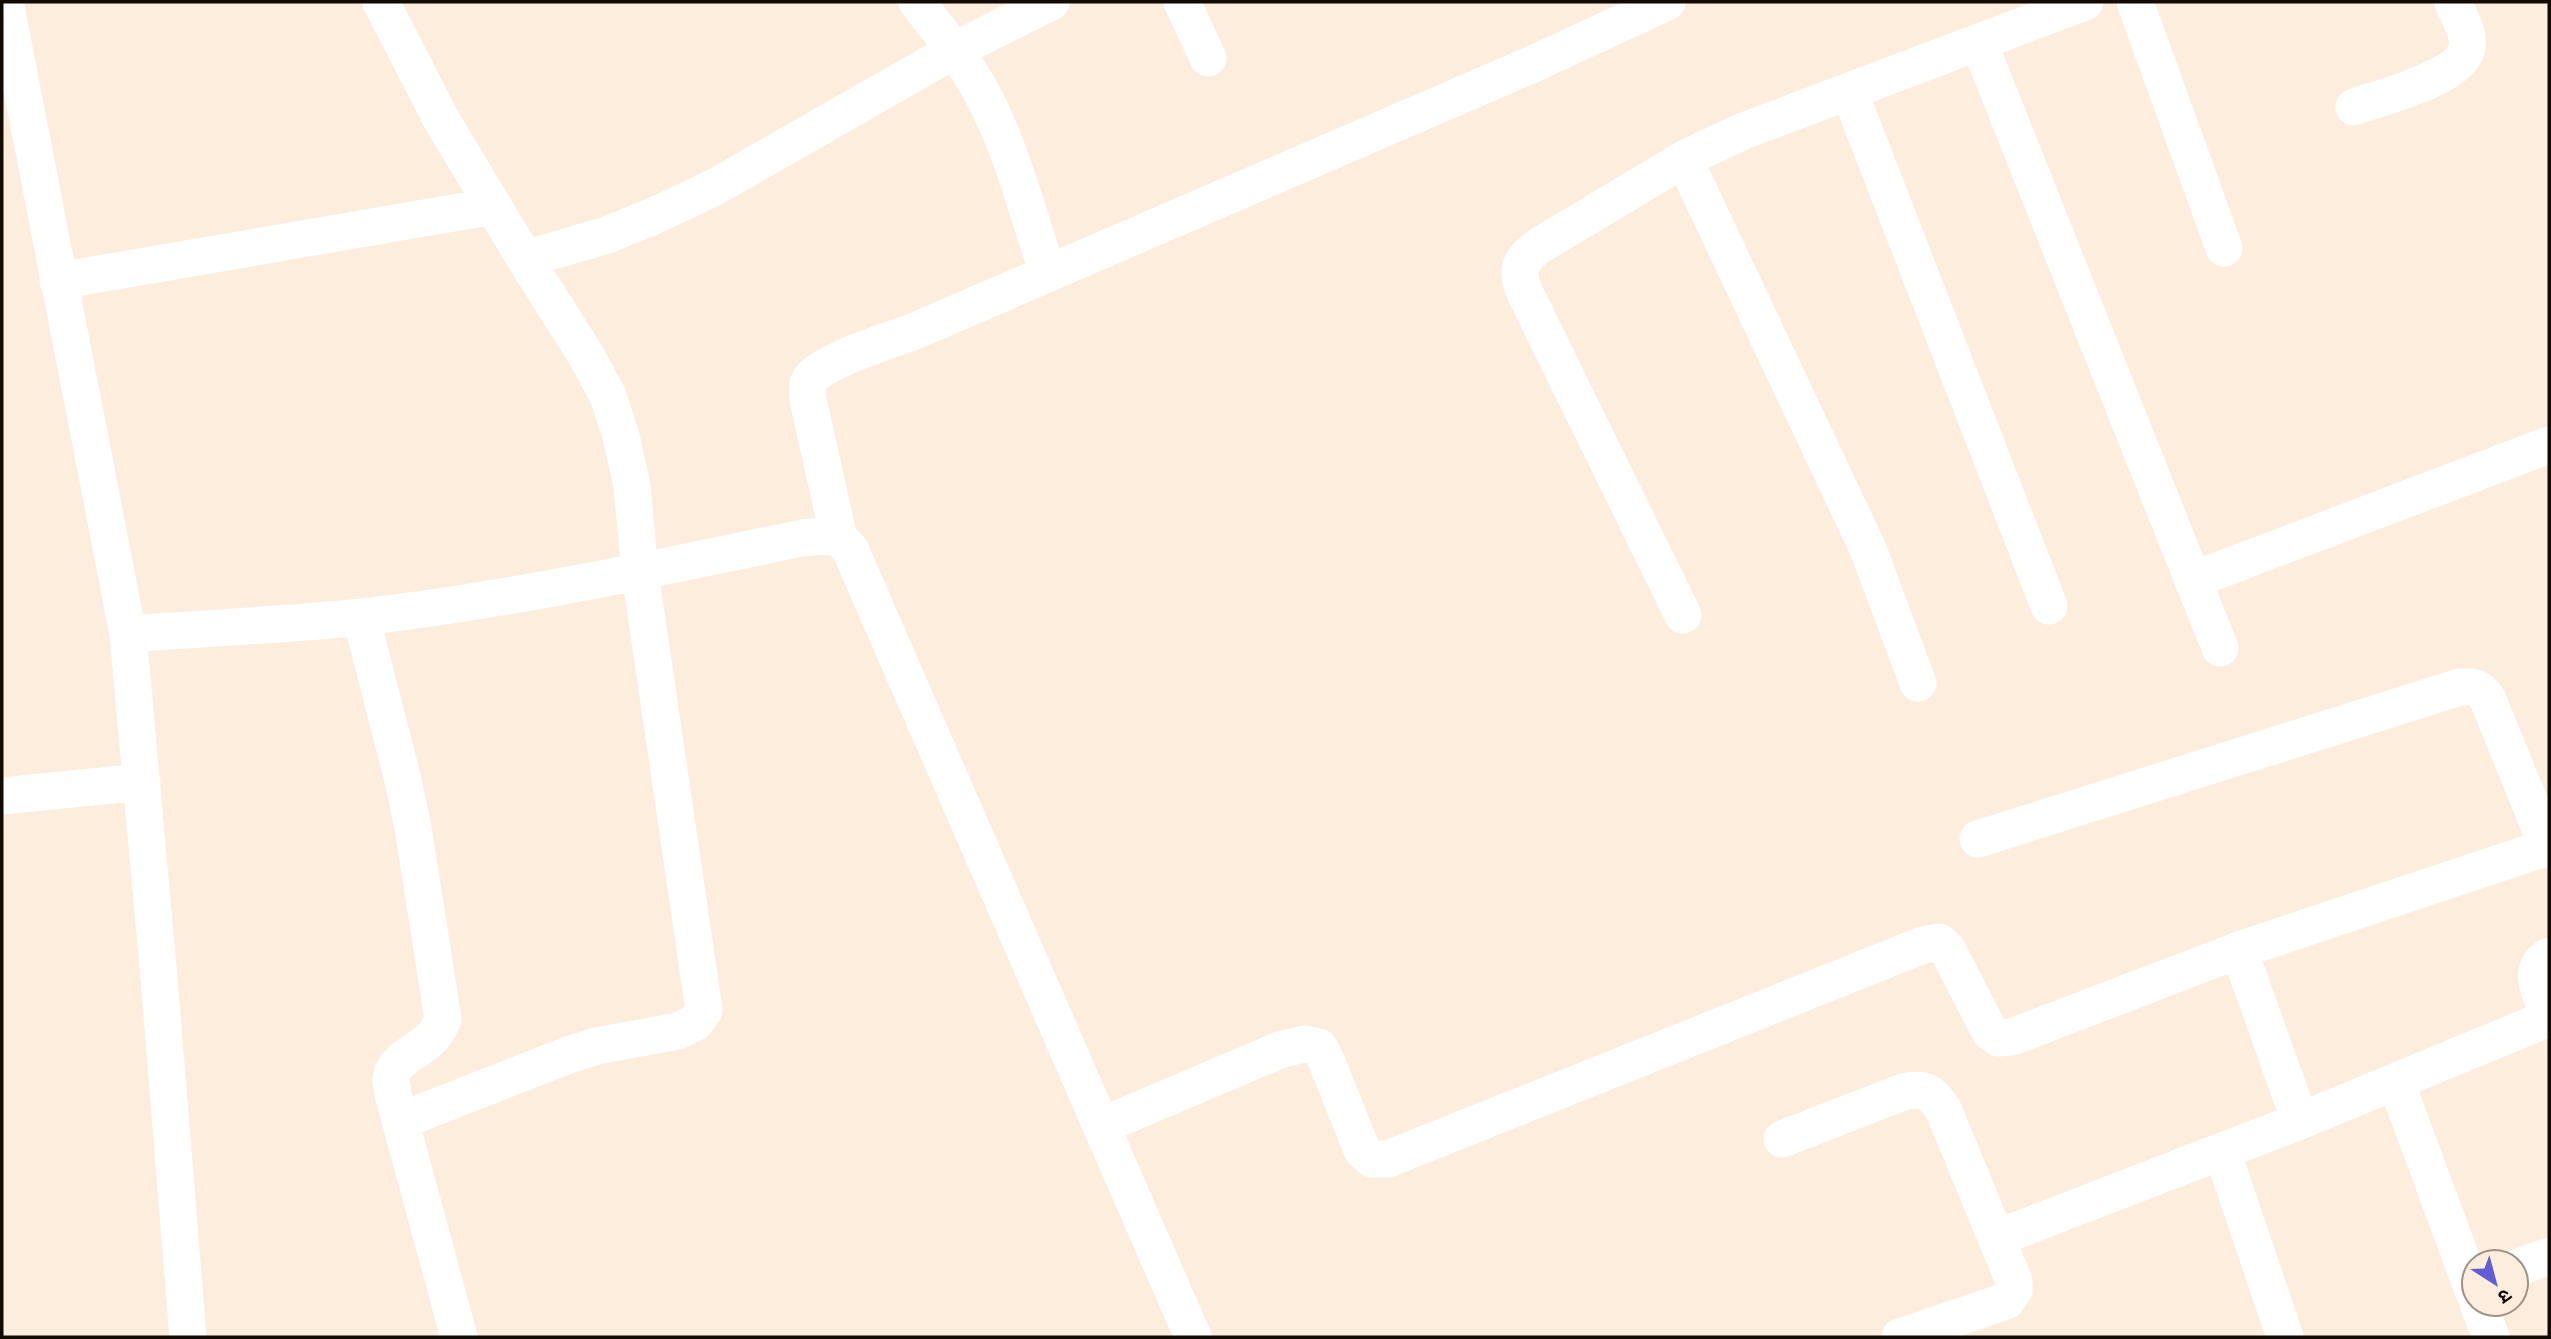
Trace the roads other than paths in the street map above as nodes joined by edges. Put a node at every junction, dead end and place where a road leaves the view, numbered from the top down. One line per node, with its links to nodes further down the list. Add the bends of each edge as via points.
1 (5, 2): 20 (street)
2 (381, 2): 16 (street, via 441,119)
3 (917, 2): 11 (street)
4 (1051, 2): 11 (street)
5 (1182, 2): 12 (street)
6 (1667, 2): 19 (street)
7 (2085, 2): 10 (street)
8 (2135, 2): 17 (street)
9 (2453, 2): 14 (street, via 2466,33 2467,48 2459,63 2441,76)
10 (1979, 43): 13 (street); 24 (street)
11 (953, 51): 18 (street, via 715,187 607,235); 19 (street, via 972,76 1003,140)
12 (1208, 58)
13 (1849, 91): 15 (street); 25 (street)
14 (2354, 107)
15 (1684, 159): 26 (street, via 1537,247 1522,261 1518,275); 30 (street, via 1868,549)
16 (494, 205): 18 (street); 20 (street)
17 (2224, 248)
18 (524, 259): 23 (street, via 608,396 632,486)
19 (1048, 273): 22 (street, via 815,373 808,382 808,400)
20 (58, 281): 28 (street)
21 (2549, 445): 24 (street)
22 (839, 538): 23 (street, via 803,538); 41 (street, via 850,549)
23 (640, 572): 27 (street); 39 (street, via 704,1010 696,1022 678,1031 584,1050)
24 (2193, 580): 29 (street)
25 (2049, 606)
26 (1683, 615)
27 (361, 617): 28 (street); 39 (street, via 413,828 443,1019 438,1031 403,1058 391,1077)
28 (128, 634): 31 (street)
29 (2220, 648)
30 (1918, 683)
31 (142, 782): 32 (street); 49 (street)
32 (2, 796)
33 (1978, 839): 34 (street, via 2474,686 2487,700)
34 (2549, 849): 35 (street)
35 (2239, 950): 40 (street); 41 (street, via 2012,1037 1998,1038 1981,1019 1947,949 1939,942 1923,945 1388,1159 1372,1159 1362,1150 1326,1060 1319,1047 1305,1044 1282,1049)
36 (2549, 956): 37 (street, via 2538,965 2535,975)
37 (2549, 1018): 38 (street)
38 (2396, 1082): 40 (street); 45 (street)
39 (400, 1121): 50 (street)
40 (2300, 1121): 43 (street)
41 (1101, 1126): 51 (street)
42 (1782, 1139): 44 (street, via 1903,1092 1918,1088 1932,1093)
43 (2222, 1151): 44 (street); 53 (street)
44 (1997, 1238): 52 (street, via 2014,1281 2006,1301)
45 (2460, 1253)
46 (2549, 1256): 47 (street)
47 (2530, 1263)
48 (2484, 1318): 54 (street)
49 (188, 1337)
50 (459, 1337)
51 (1193, 1337)
52 (1900, 1337)
53 (2285, 1337)
54 (2491, 1337)

